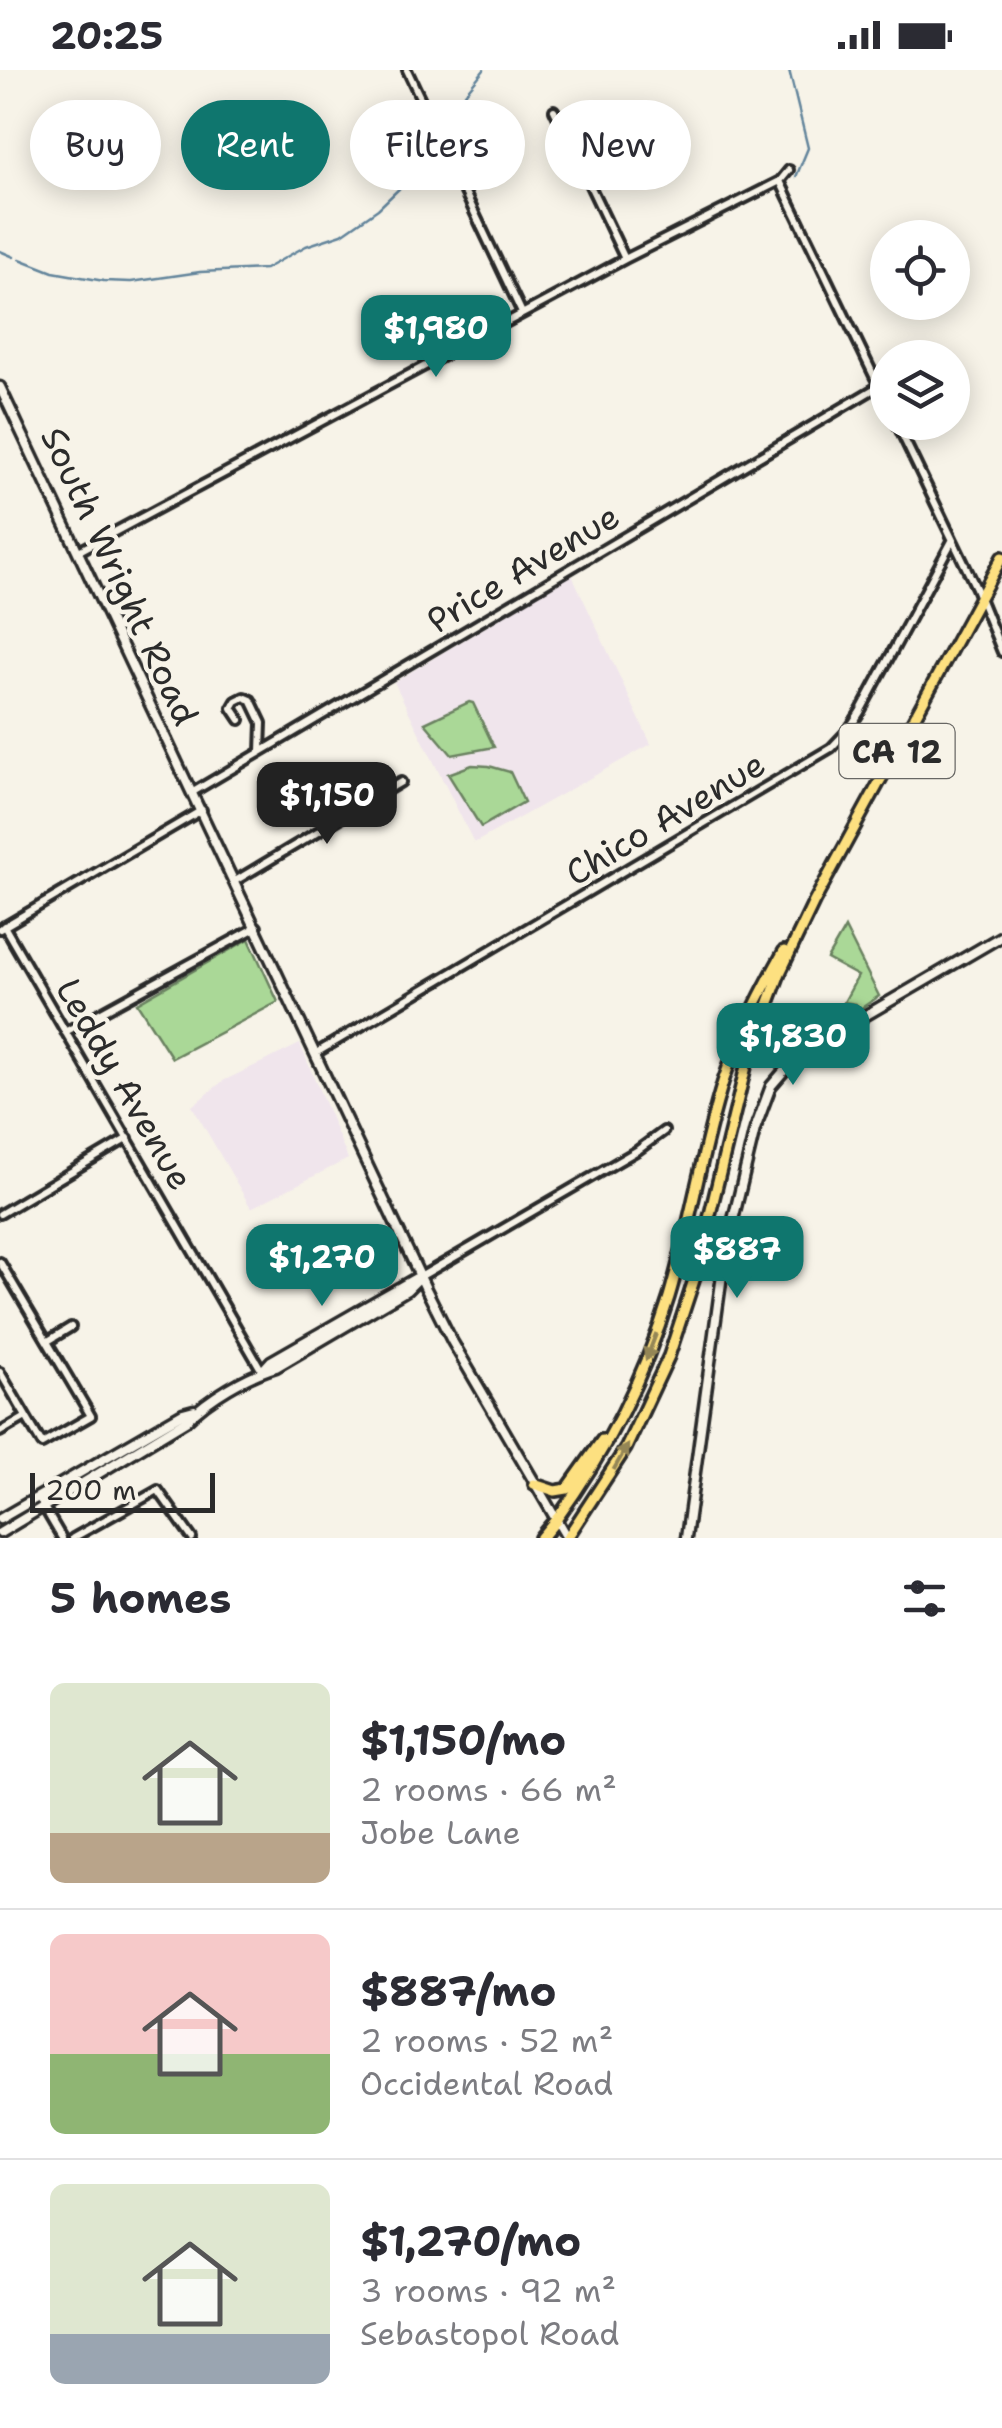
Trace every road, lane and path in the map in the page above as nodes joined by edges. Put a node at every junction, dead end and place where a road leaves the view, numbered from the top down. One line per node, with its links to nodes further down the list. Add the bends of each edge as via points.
1 (406, 70): 6 (street)
2 (788, 170): 3 (street)
3 (780, 181): 5 (street); 7 (street)
4 (592, 190): 5 (street)
5 (625, 259): 6 (street)
6 (522, 314): 12 (street)
7 (870, 367)
8 (0, 387): 12 (main road, South Wright Road)
9 (870, 391): 17 (street, Price Avenue)
10 (904, 440): 11 (street)
11 (952, 541): 14 (street); 27 (street, Chico Avenue, via 850,730 831,748)
12 (79, 551): 19 (main road, South Wright Road)
13 (1002, 557): 14 (main road, CA 12)
14 (980, 599): 15 (street); 22 (main road, CA 12)
15 (1002, 652)
16 (240, 720): 17 (street, via 232,708 244,697 262,724)
17 (260, 752): 19 (street, Price Avenue)
18 (401, 782): 21 (street)
19 (193, 792): 20 (main road, South Wright Road)
20 (202, 810): 21 (main road, South Wright Road); 23 (street)
21 (235, 881): 24 (main road, South Wright Road)
22 (814, 902): 40 (main road, CA 12, one-way to 40, via 734,1053 670,1292); 52 (main road, CA 12, one-way to 22, via 621,1457 666,1366 753,1043)
23 (2, 927): 26 (street, Leddy Avenue)
24 (257, 927): 26 (street); 27 (main road, South Wright Road)
25 (1002, 936): 53 (main road, via 808,1050 767,1093 725,1253)
26 (65, 1032): 29 (street, Leddy Avenue)
27 (316, 1053): 33 (main road, South Wright Road)
28 (664, 1132): 33 (street)
29 (128, 1138): 30 (street); 37 (street, Leddy Avenue)
30 (0, 1214)
31 (0, 1262): 32 (street)
32 (3, 1272): 35 (street)
33 (420, 1277): 37 (main road); 42 (main road, South Wright Road)
34 (71, 1327): 35 (street)
35 (48, 1341): 39 (street, via 91,1416 42,1444)
36 (0, 1372): 39 (street)
37 (262, 1372): 38 (main road)
38 (198, 1409): 43 (main road); 44 (main road)
39 (26, 1417): 41 (street)
40 (617, 1423): 42 (main road, via 571,1486 555,1491); 46 (main road, CA 12)
41 (0, 1432)
42 (534, 1484): 46 (main road, South Wright Road)
43 (38, 1497): 44 (street); 45 (main road)
44 (44, 1507): 47 (main road); 49 (street)
45 (0, 1519)
46 (556, 1520): 51 (highway, CA 12); 52 (main road, South Wright Road)
47 (0, 1534)
48 (188, 1537): 50 (street, via 158,1490)
49 (62, 1538)
50 (73, 1538)
51 (541, 1538)
52 (567, 1538)
53 (686, 1538)

